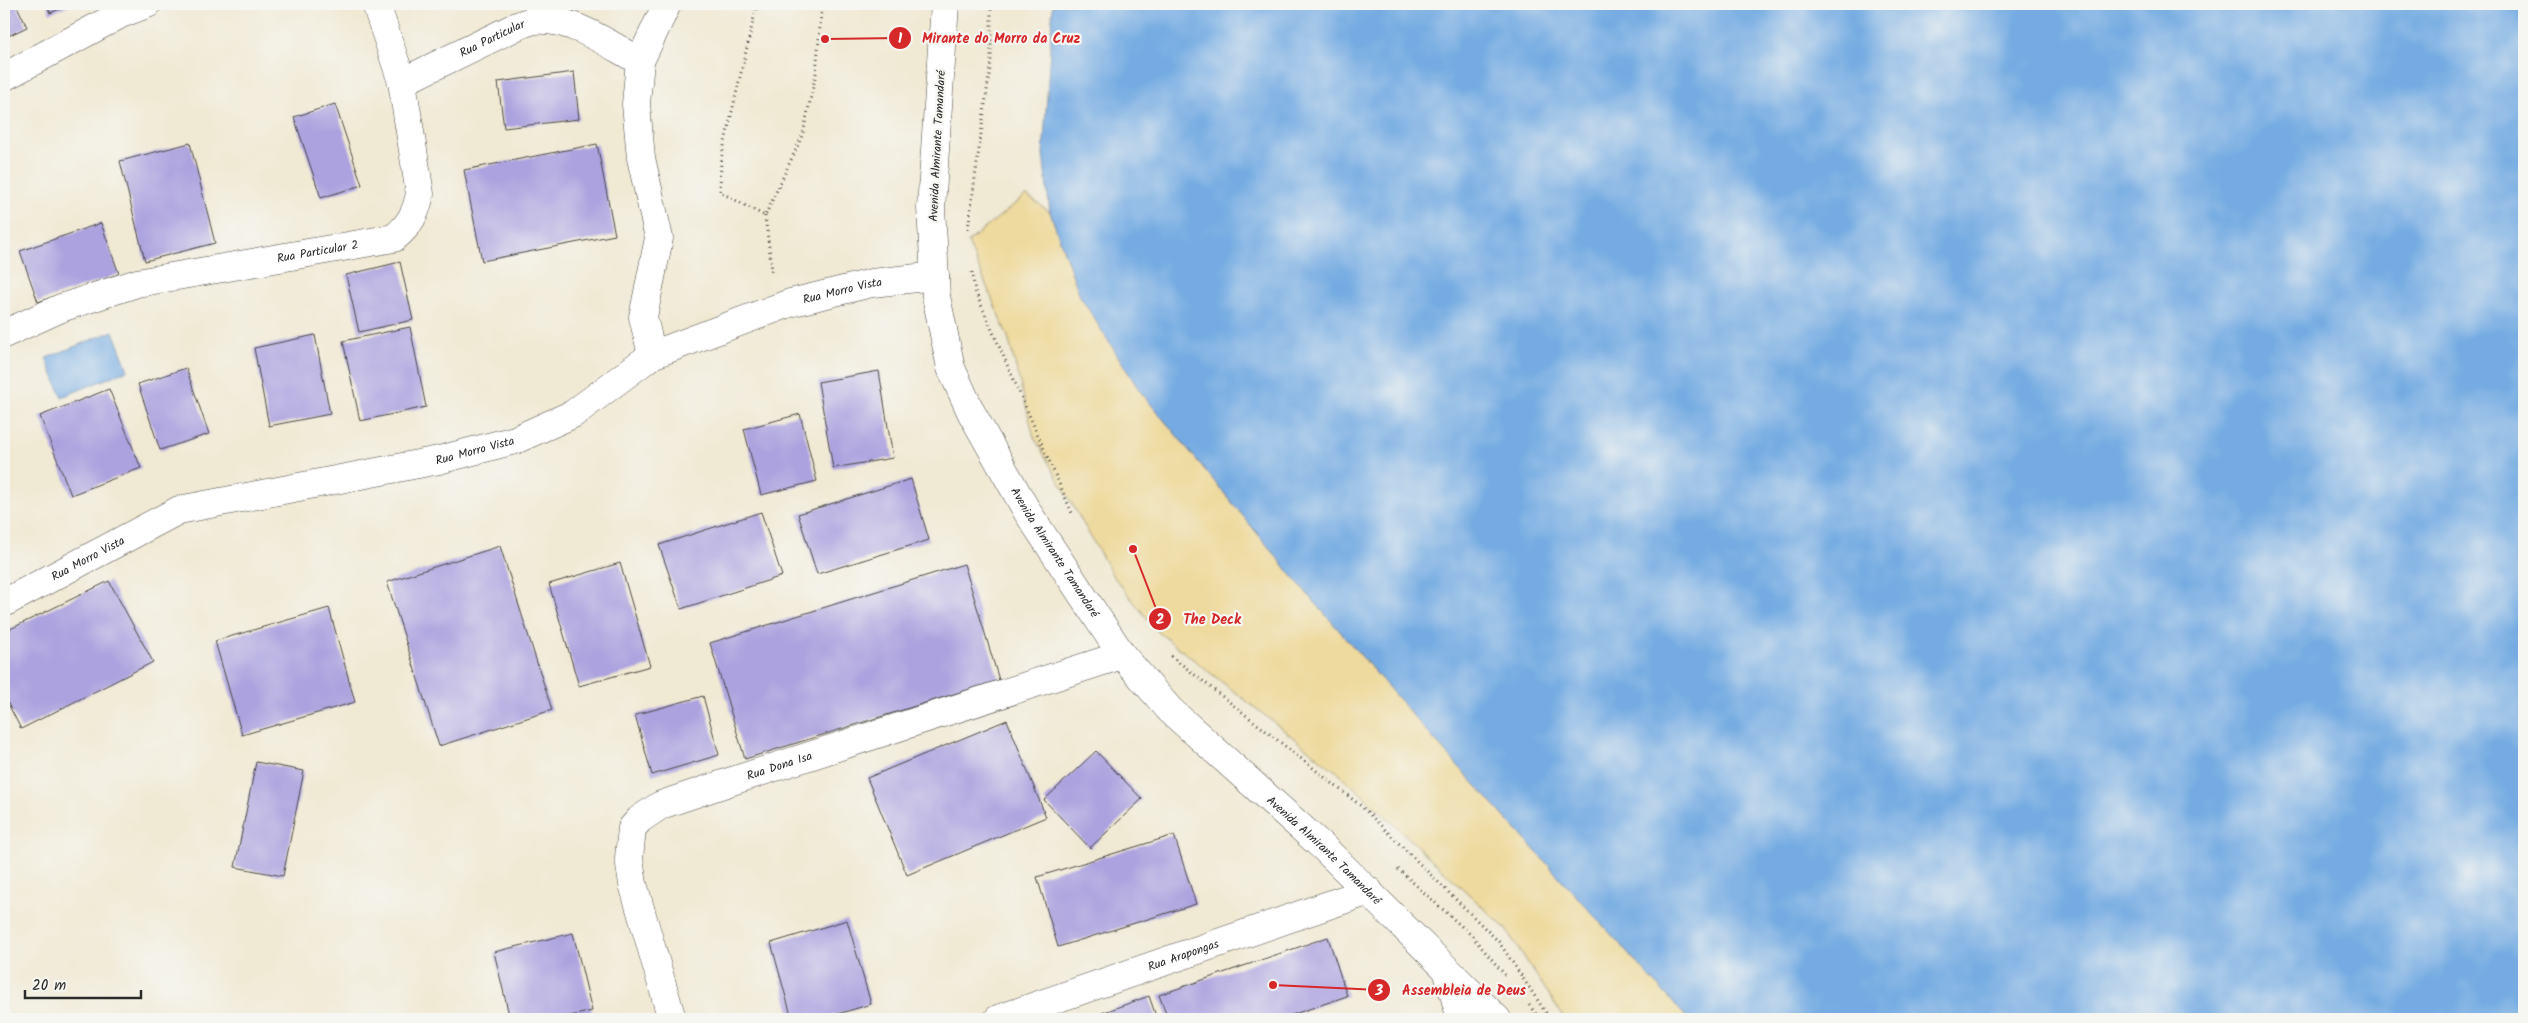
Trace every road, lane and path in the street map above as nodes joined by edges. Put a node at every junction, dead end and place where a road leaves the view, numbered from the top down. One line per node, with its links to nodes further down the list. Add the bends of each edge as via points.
1 (147, 4): 9 (street, via 121,14)
2 (376, 4): 10 (street, Rua Particular 2)
3 (667, 4): 8 (street)
4 (757, 4): 11 (path, via 722,159 720,192)
5 (822, 4): 11 (path, via 816,73 803,134)
6 (945, 4): 15 (street, Avenida Almirante Tamandaré, via 932,208)
7 (991, 4): 12 (path, via 991,61)
8 (640, 62): 10 (street, Rua Particular, via 584,32 559,22 535,20); 17 (street, via 636,104 642,158 658,238 643,317)
9 (4, 77)
10 (402, 82): 16 (street, Rua Particular 2, via 420,194 416,211 407,227 394,238 137,283 61,308)
11 (765, 216): 14 (path, via 772,270)
12 (968, 233)
13 (970, 262): 18 (path, via 975,291)
14 (764, 276)
15 (935, 276): 17 (street, Rua Morro Vista, via 872,283 790,302); 20 (street, Avenida Almirante Tamandaré, via 951,368 971,412 1028,512)
16 (4, 334)
17 (652, 355): 19 (street, Rua Morro Vista, via 574,414 515,440 439,460 179,510)
18 (1076, 520)
19 (4, 603)
20 (1122, 655): 23 (street, Avenida Almirante Tamandaré, via 1170,710); 27 (street, Rua Dona Isa, via 661,805 640,819 632,828 629,858)
21 (1170, 655): 32 (path, via 1361,806 1500,942)
22 (1394, 866): 25 (path, via 1470,934)
23 (1369, 890): 24 (street, Avenida Almirante Tamandaré); 28 (street, Rua Arapongas)
24 (1448, 972): 29 (street, Avenida Almirante Tamandaré); 30 (street, Avenida Almirante Tamandaré)
25 (1506, 976)
26 (1523, 998): 31 (path)
27 (668, 1018)
28 (998, 1019)
29 (1461, 1019)
30 (1497, 1019)
31 (1540, 1019)
32 (1550, 1019)

